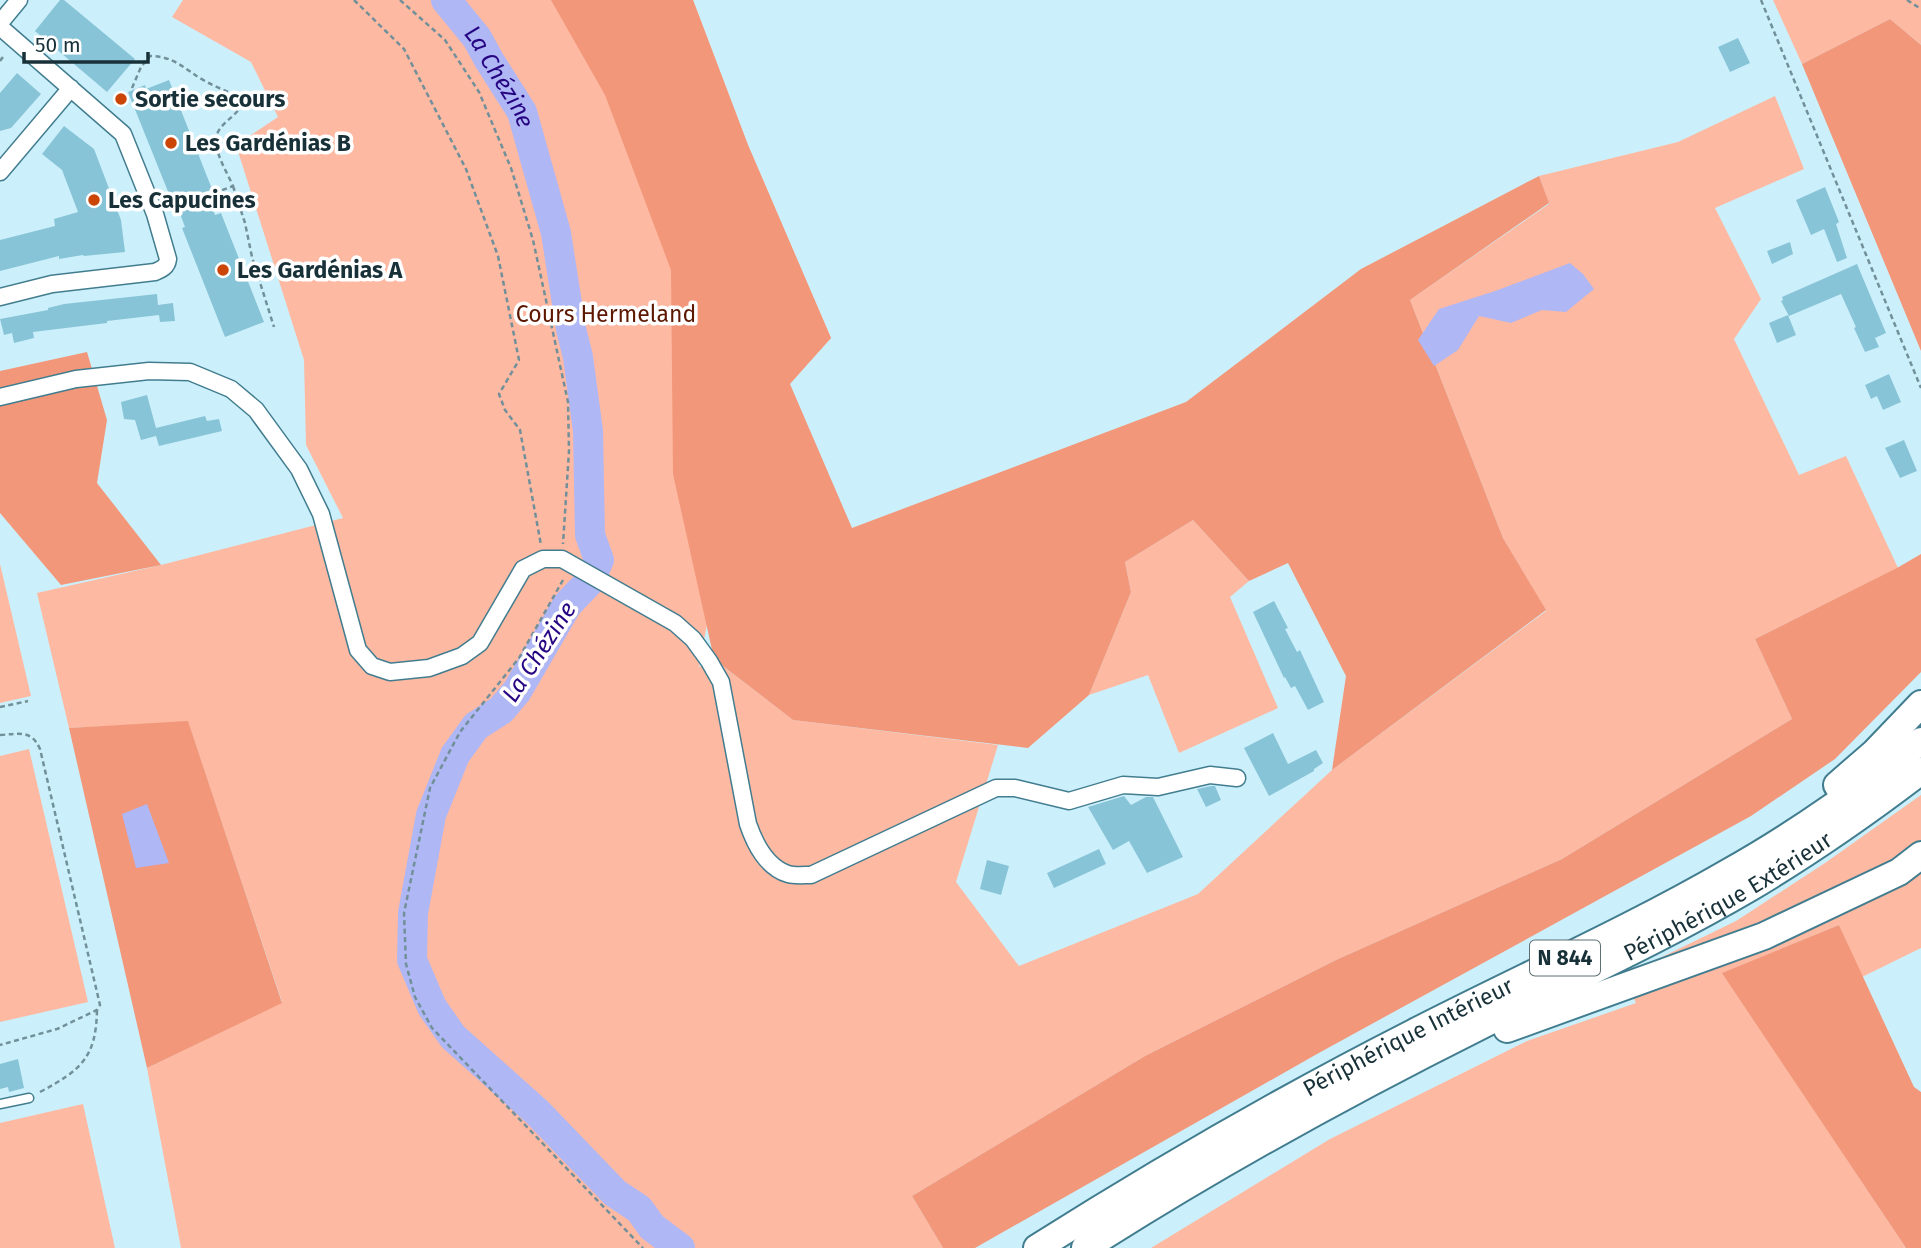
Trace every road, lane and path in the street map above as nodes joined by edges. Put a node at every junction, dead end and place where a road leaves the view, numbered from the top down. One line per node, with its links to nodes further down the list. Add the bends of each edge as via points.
1 (19, 0): 7 (street)
2 (354, 0): 17 (path, via 404,49 466,169 498,256 519,360 499,394 520,430)
3 (400, 0): 18 (path, via 445,40 479,92 511,168 533,240 568,402)
4 (1761, 0): 15 (path)
5 (1907, 0): 6 (path)
6 (1921, 9)
7 (0, 25): 8 (street)
8 (71, 88): 10 (street); 13 (street, via 123,134 155,214 167,264 155,272 51,284)
9 (132, 88): 11 (path, via 150,56 163,56 242,98 242,105 227,119 216,140)
10 (0, 173)
11 (233, 186): 12 (path); 14 (path)
12 (207, 196)
13 (0, 297)
14 (274, 327)
15 (1921, 388)
16 (0, 397): 17 (street, via 76,379 149,371 190,372 231,390 256,410 299,469 321,514 358,650 372,666 390,672 429,668 462,656 480,643 523,569)
17 (543, 559): 18 (street)
18 (567, 562): 25 (street, via 675,623 709,661 721,682 755,843 768,862 788,874 811,875 996,788 1069,801 1123,785 1158,787 1210,775); 33 (path, via 519,658 460,732 430,788 404,913 407,964 415,997 432,1028)
19 (28, 701): 21 (path)
20 (1921, 704): 26 (highway, via 1875,752 1807,807)
21 (0, 707)
22 (0, 735): 28 (path, via 27,734 36,739 40,749 100,1004)
23 (1921, 741): 26 (highway, Périphérique Intérieur / N 844)
24 (1921, 771): 29 (highway, Périphérique Extérieur / N 844, via 1830,838 1749,888)
25 (1237, 778)
26 (1795, 832): 34 (highway, Périphérique Intérieur / N 844, via 1692,893 1312,1086)
27 (1921, 855): 29 (highway, via 1899,872 1764,936 1500,1032)
28 (97, 1010): 30 (path, via 57,1029); 31 (path, via 97,1031 78,1069)
29 (1482, 1025): 35 (highway, Périphérique Extérieur / N 844, via 1311,1115)
30 (0, 1045)
31 (29, 1098): 32 (lane)
32 (0, 1104)
33 (643, 1248)
34 (1037, 1248)
35 (1085, 1248)

